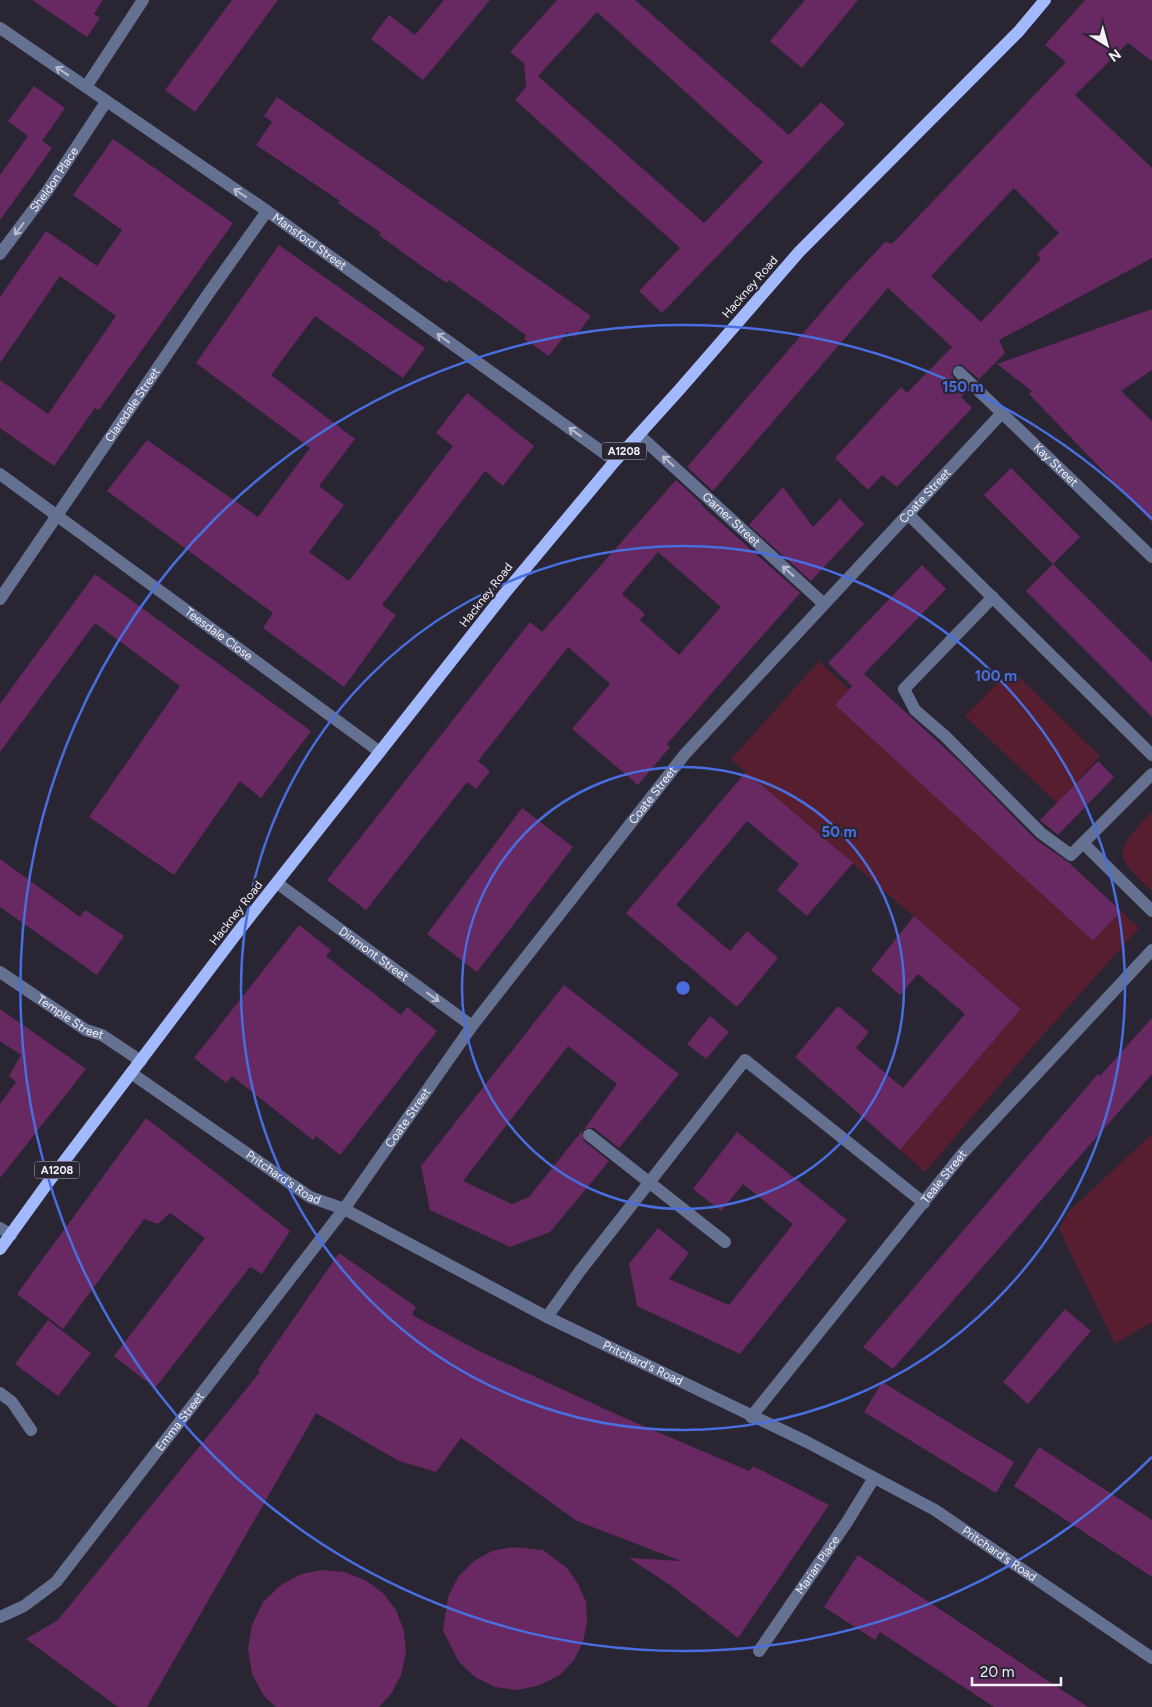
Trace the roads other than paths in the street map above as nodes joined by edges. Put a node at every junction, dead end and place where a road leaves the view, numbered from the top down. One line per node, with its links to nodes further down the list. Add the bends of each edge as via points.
1 (143, 0): 4 (street)
2 (1045, 0): 10 (main road, Hackney Road / A1208, via 1019,31 799,252)
3 (0, 28): 4 (street, Mansford Street, one-way to 3)
4 (86, 87): 5 (street, Mansford Street)
5 (106, 102): 6 (street, Mansford Street, one-way to 5); 7 (street, Sheldon Place, one-way to 7, via 48,190)
6 (267, 212): 11 (street, Mansford Street, one-way to 6); 14 (street, Claredale Street)
7 (0, 254)
8 (959, 372): 9 (street, Kay Street)
9 (1001, 414): 13 (street, Coate Street); 15 (street, Kay Street)
10 (639, 435): 11 (main road, Hackney Road / A1208); 18 (street, Garner Street, one-way to 10)
11 (615, 461): 19 (main road, Hackney Road / A1208, via 505,592)
12 (0, 474): 14 (street, Teesdale Close)
13 (908, 514): 16 (street); 18 (street, Coate Street)
14 (56, 517): 17 (street, Claredale Street); 19 (street, Teesdale Close)
15 (1152, 558)
16 (993, 597): 20 (street); 22 (street, via 904,689 915,710 1041,832 1071,855)
17 (0, 599)
18 (824, 604): 27 (street, Coate Street, via 685,754)
19 (380, 752): 23 (main road, Hackney Road / A1208)
20 (1152, 756)
21 (1152, 774): 22 (street)
22 (1083, 843): 24 (street)
23 (277, 883): 27 (street, Dinmont Street, one-way to 27); 28 (main road, Hackney Road / A1208)
24 (1152, 911)
25 (1152, 950): 32 (street, Teale Street, via 970,1146)
26 (0, 972): 28 (street, Temple Street, via 86,1030 102,1035)
27 (472, 1026): 33 (street, Coate Street)
28 (141, 1061): 29 (main road, Hackney Road / A1208)
29 (131, 1073): 33 (street, Pritchard's Road, via 310,1197); 35 (main road, Hackney Road / A1208)
30 (589, 1136): 31 (street)
31 (649, 1183): 32 (street, via 745,1060); 36 (street); 38 (street)
32 (924, 1203): 40 (street, Teale Street)
33 (344, 1209): 38 (street, Pritchard's Road); 43 (street, Emma Street, via 56,1582 24,1606)
34 (0, 1228): 35 (street)
35 (11, 1235): 37 (main road, Hackney Road / A1208)
36 (725, 1242)
37 (0, 1249)
38 (547, 1317): 40 (street, Pritchard's Road)
39 (0, 1393): 41 (street, via 12,1402)
40 (751, 1416): 42 (street, Pritchard's Road)
41 (31, 1430)
42 (874, 1478): 44 (street, Marian Place); 45 (street, Pritchard's Road, via 935,1510)
43 (0, 1617)
44 (759, 1651)
45 (1152, 1658)

